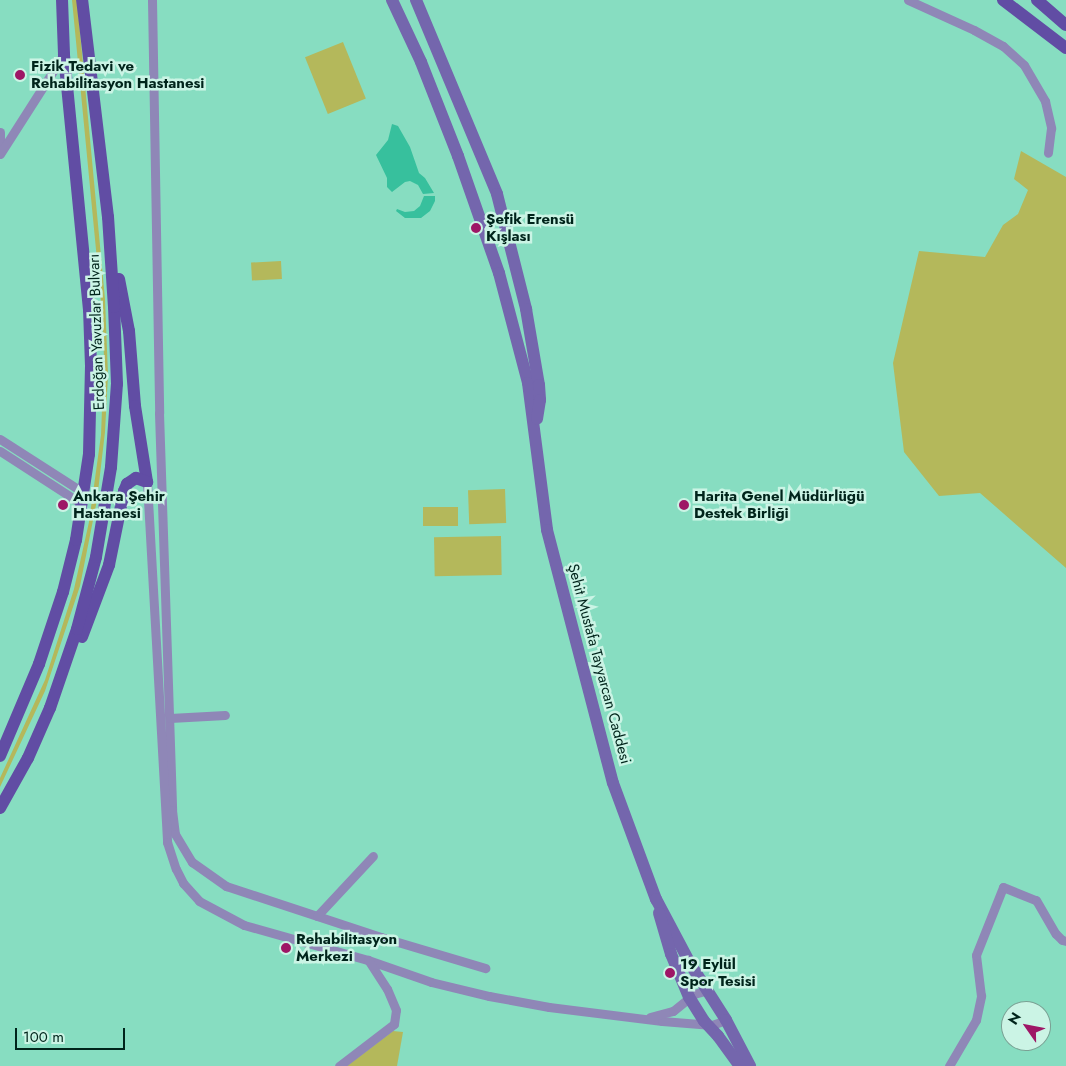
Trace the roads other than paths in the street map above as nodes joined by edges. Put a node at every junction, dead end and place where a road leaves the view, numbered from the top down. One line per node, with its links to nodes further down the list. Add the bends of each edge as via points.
1 (62, 0): 13 (main road, Erdoğan Yavuzlar Bulvarı)
2 (82, 0): 11 (main road, Erdoğan Yavuzlar Bulvarı)
3 (86, 0): 11 (main road, Erdoğan Yavuzlar Bulvarı)
4 (152, 0): 28 (street, via 159,413)
5 (392, 0): 19 (main road, Şehit Mustafa Tayyarcan Caddesi)
6 (416, 0): 18 (main road, Şehit Mustafa Tayyarcan Caddesi)
7 (908, 0): 16 (street, via 1003,46 1024,64 1045,102 1051,128)
8 (1003, 0): 12 (main road)
9 (1036, 0): 10 (main road)
10 (1066, 25)
11 (87, 45): 20 (main road, Erdoğan Yavuzlar Bulvarı)
12 (1066, 48)
13 (64, 54): 17 (street); 25 (main road, Erdoğan Yavuzlar Bulvarı, via 91,344 91,426)
14 (0, 132): 15 (street)
15 (0, 147)
16 (1048, 153)
17 (0, 154)
18 (497, 194): 19 (main road); 21 (main road, Şehit Mustafa Tayyarcan Caddesi, via 523,293 537,375 540,400)
19 (475, 200): 21 (main road, Şehit Mustafa Tayyarcan Caddesi, via 528,383)
20 (108, 217): 24 (main road, via 129,331 135,406); 26 (main road, Erdoğan Yavuzlar Bulvarı, via 117,365 111,467 86,600)
21 (535, 431): 32 (main road, Şehit Mustafa Tayyarcan Caddesi, via 547,530 613,783)
22 (0, 440): 25 (street)
23 (0, 451): 25 (street)
24 (147, 482): 26 (main road, via 136,478 127,484 98,598); 35 (street, via 166,842 176,869 199,901 244,925)
25 (83, 499): 29 (main road, Erdoğan Yavuzlar Bulvarı, via 57,611 39,664)
26 (50, 708): 30 (main road, Erdoğan Yavuzlar Bulvarı, via 28,758)
27 (225, 715): 28 (street)
28 (170, 718): 33 (street, via 175,834 192,862 226,886)
29 (0, 755)
30 (0, 808)
31 (373, 856): 33 (street)
32 (656, 899): 37 (main road, Şehit Mustafa Tayyarcan Caddesi); 38 (main road, Şehit Mustafa Tayyarcan Caddesi, via 671,954)
33 (317, 916): 36 (street)
34 (1066, 941): 45 (street, via 1056,934 1036,900 1003,887 976,955 981,996 976,1020)
35 (368, 960): 39 (street, via 431,982 489,996); 42 (street, via 396,1010 394,1024)
36 (485, 968)
37 (708, 990): 38 (street); 40 (main road, Şehit Mustafa Tayyarcan Caddesi)
38 (689, 997): 39 (street, via 673,1010); 41 (main road, Şehit Mustafa Tayyarcan Caddesi)
39 (645, 1018): 41 (street)
40 (726, 1020): 41 (street); 44 (main road, Şehit Mustafa Tayyarcan Caddesi)
41 (706, 1025): 43 (main road, Şehit Mustafa Tayyarcan Caddesi)
42 (339, 1066)
43 (740, 1066)
44 (750, 1066)
45 (949, 1066)

